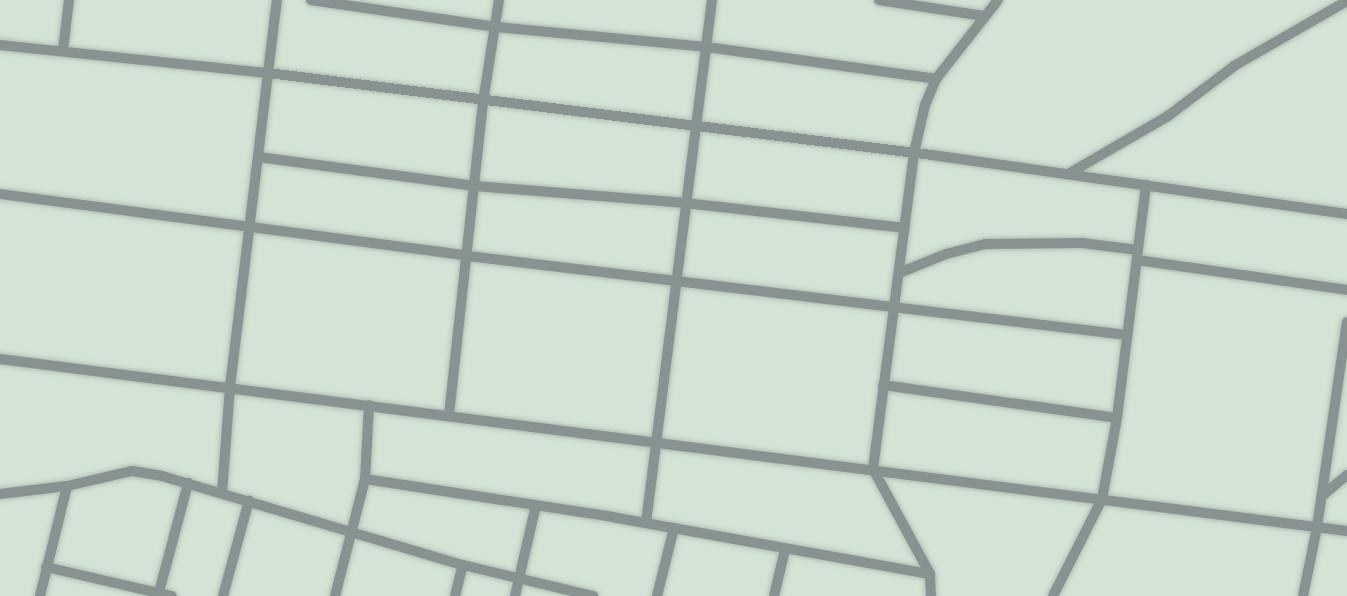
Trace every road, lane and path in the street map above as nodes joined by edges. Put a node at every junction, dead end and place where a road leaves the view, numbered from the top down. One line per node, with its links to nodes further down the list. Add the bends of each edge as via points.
1 (69, 0): 13 (street)
2 (277, 0): 14 (street)
3 (311, 0): 10 (street)
4 (499, 0): 10 (street)
5 (712, 0): 12 (street)
6 (879, 0): 9 (street)
7 (998, 0): 9 (street)
8 (1344, 4): 20 (street, via 1234,66 1168,116)
9 (984, 16): 15 (street)
10 (496, 27): 12 (street); 16 (street)
11 (0, 45): 13 (street)
12 (706, 47): 15 (street); 17 (street)
13 (63, 50): 14 (street)
14 (268, 74): 16 (street); 19 (street)
15 (936, 79): 18 (street)
16 (483, 102): 17 (street); 22 (street)
17 (695, 127): 18 (street); 24 (street)
18 (914, 153): 20 (street); 27 (street)
19 (258, 157): 22 (street); 26 (street)
20 (1068, 174): 21 (street)
21 (1146, 185): 25 (street); 28 (street)
22 (475, 186): 24 (street); 29 (street)
23 (0, 194): 26 (street)
24 (686, 203): 27 (street); 31 (street)
25 (1347, 214)
26 (250, 225): 29 (street); 38 (street)
27 (905, 228): 30 (street)
28 (1138, 255): 30 (street, via 1082,243 985,244); 32 (street); 35 (street)
29 (468, 256): 31 (street); 40 (street)
30 (899, 273): 33 (street)
31 (677, 279): 33 (street); 42 (street)
32 (1347, 290)
33 (895, 306): 35 (street); 37 (street)
34 (1347, 322): 50 (street)
35 (1127, 335): 41 (street)
36 (0, 359): 38 (street)
37 (883, 385): 41 (street); 43 (street)
38 (230, 387): 39 (street); 48 (street)
39 (369, 405): 40 (street); 45 (street)
40 (449, 415): 42 (street)
41 (1117, 418): 51 (street)
42 (656, 443): 43 (street); 54 (street)
43 (873, 469): 51 (street); 62 (street)
44 (1347, 475): 50 (street)
45 (365, 479): 53 (street); 58 (street)
46 (188, 483): 47 (street, via 132,471); 48 (street); 64 (street)
47 (67, 486): 49 (street); 61 (street)
48 (222, 493): 52 (street)
49 (0, 494)
50 (1322, 496): 55 (street)
51 (1102, 499): 55 (street); 75 (street)
52 (249, 500): 58 (street); 67 (street)
53 (536, 505): 54 (street); 63 (street)
54 (646, 523): 56 (street)
55 (1317, 527): 57 (street); 76 (street)
56 (674, 528): 59 (street); 72 (street)
57 (1347, 531)
58 (351, 532): 60 (street); 68 (street)
59 (785, 550): 62 (street); 73 (street)
60 (463, 565): 63 (street); 69 (street)
61 (46, 567): 64 (street); 65 (street)
62 (930, 574): 74 (street)
63 (519, 579): 70 (street); 71 (street)
64 (159, 595): 66 (street)
65 (40, 596)
66 (172, 596)
67 (223, 596)
68 (335, 596)
69 (455, 596)
70 (515, 596)
71 (593, 596)
72 (657, 596)
73 (774, 596)
74 (931, 596)
75 (1053, 596)
76 (1303, 596)

